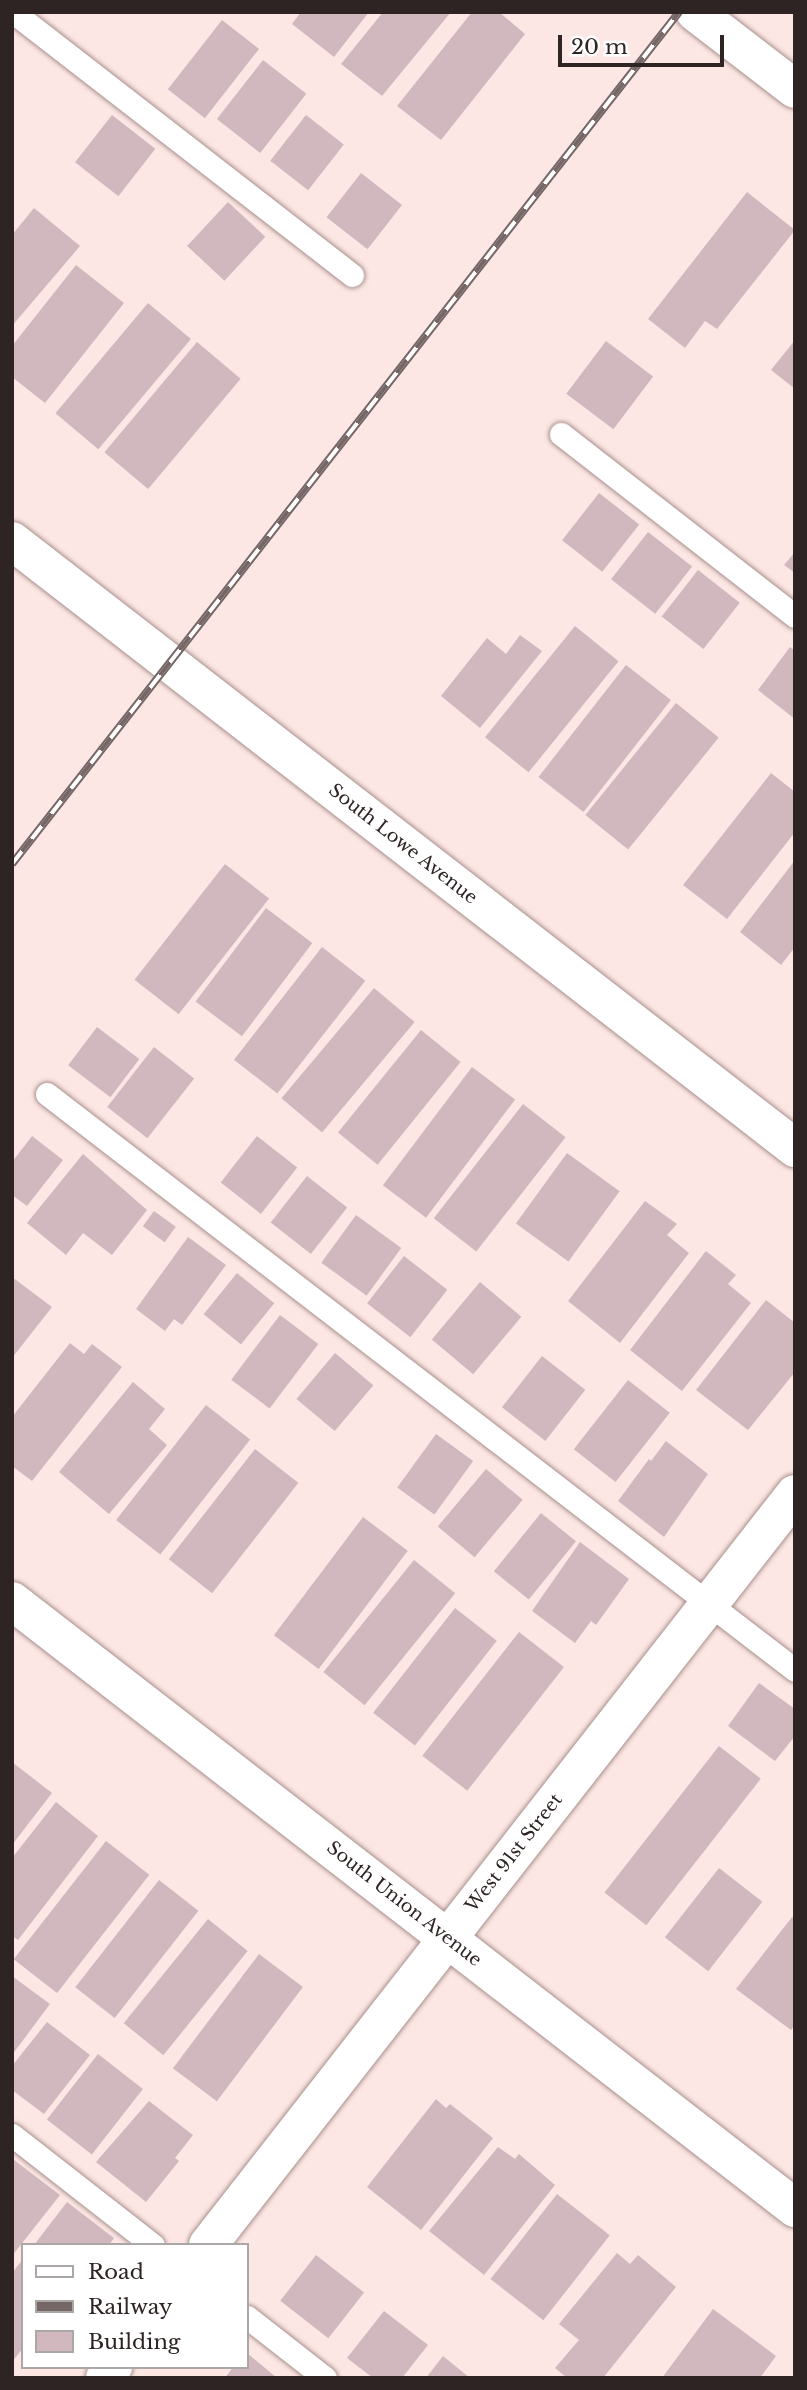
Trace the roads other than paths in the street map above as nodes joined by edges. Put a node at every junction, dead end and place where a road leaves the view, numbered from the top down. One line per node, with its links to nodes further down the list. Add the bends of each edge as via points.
1 (13, 12): 4 (lane)
2 (695, 12): 3 (street)
3 (795, 89)
4 (352, 275)
5 (561, 434): 7 (lane)
6 (12, 541): 9 (street, South Lowe Avenue)
7 (795, 616)
8 (47, 1094): 12 (lane)
9 (795, 1148)
10 (795, 1494): 12 (street, West 91st Street)
11 (12, 1601): 14 (street, South Union Avenue)
12 (710, 1603): 13 (lane); 14 (street, West 91st Street)
13 (795, 1670)
14 (448, 1938): 16 (street, South Union Avenue); 18 (street, West 91st Street)
15 (12, 2136): 17 (lane)
16 (795, 2208)
17 (150, 2243)
18 (210, 2243)
19 (248, 2318): 20 (lane)
20 (325, 2378)

